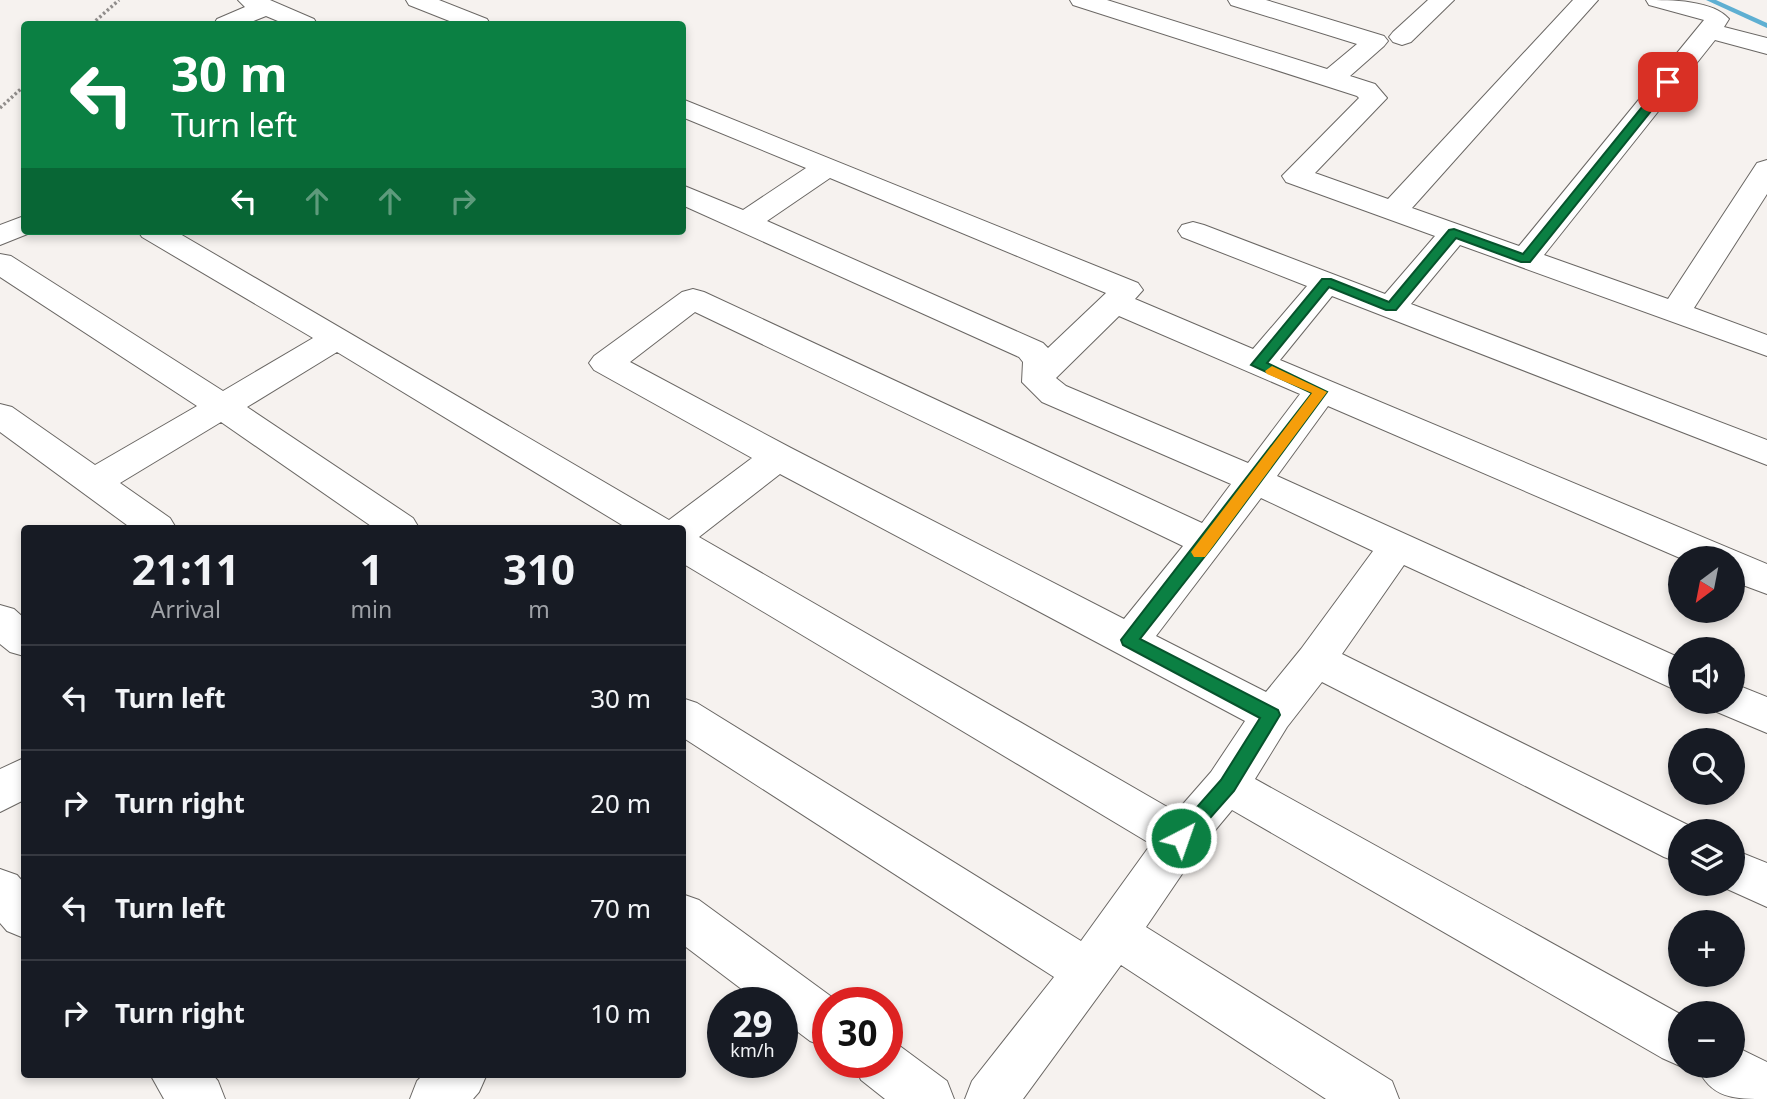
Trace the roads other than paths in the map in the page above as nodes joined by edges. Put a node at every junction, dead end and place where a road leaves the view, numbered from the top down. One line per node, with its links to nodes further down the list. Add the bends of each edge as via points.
1 (418, 0): 11 (street)
2 (1082, 0): 15 (street)
3 (1240, 0): 8 (street)
4 (1442, 0): 13 (street)
5 (1586, 0): 20 (street)
6 (1658, 0): 12 (street, via 1713,15 1717,19)
7 (258, 3): 9 (street); 10 (street)
8 (1292, 7): 15 (street, via 1376,41)
9 (231, 21)
10 (298, 21)
11 (470, 21)
12 (1711, 29): 14 (street); 27 (street)
13 (1402, 37)
14 (1767, 46)
15 (1332, 79): 20 (street, via 1366,90 1374,98 1296,176)
16 (686, 109): 17 (street)
17 (828, 166): 21 (street); 29 (street, via 1127,290)
18 (1767, 169): 31 (street)
19 (686, 196): 21 (street)
20 (1394, 210): 24 (street)
21 (746, 222): 35 (street, via 1031,350 1040,360)
22 (21, 229): 26 (street)
23 (1193, 231): 28 (street)
24 (1454, 233): 27 (street); 30 (street)
25 (160, 235): 32 (street)
26 (1, 259): 37 (street)
27 (1525, 259): 31 (street)
28 (1327, 282): 30 (street); 34 (street)
29 (1114, 302): 34 (street); 35 (street)
30 (1391, 307): 39 (street)
31 (1675, 313): 33 (street)
32 (337, 338): 37 (street); 45 (street)
33 (1767, 346)
34 (1258, 365): 36 (street)
35 (1039, 376): 41 (street, via 1039,382 1054,394)
36 (1320, 392): 41 (street); 49 (street)
37 (222, 406): 42 (street); 44 (street)
38 (0, 415): 42 (street)
39 (1767, 453)
40 (778, 457): 46 (street); 47 (street, via 606,363 692,299); 55 (street)
41 (1252, 479): 47 (street); 48 (street)
42 (94, 482): 43 (street)
43 (153, 525)
44 (396, 525)
45 (650, 525)
46 (686, 527)
47 (1208, 542): 55 (street)
48 (1397, 546): 56 (street); 57 (street)
49 (1687, 546)
50 (686, 547): 66 (street)
51 (1745, 571): 52 (street)
52 (1767, 580)
53 (0, 620): 54 (street)
54 (21, 638)
55 (1129, 640): 59 (street)
56 (1316, 660): 59 (street); 65 (street)
57 (1668, 670)
58 (1745, 707): 60 (street)
59 (1272, 715): 63 (street)
60 (1767, 716)
61 (686, 717): 72 (street)
62 (21, 778): 64 (street)
63 (1227, 785): 66 (street); 74 (street)
64 (0, 793)
65 (1668, 837)
66 (1181, 838): 72 (street)
67 (1745, 875): 68 (street)
68 (1767, 886)
69 (0, 890): 70 (street)
70 (21, 913)
71 (686, 918): 73 (street)
72 (1101, 953): 83 (street); 84 (street)
73 (812, 1012)
74 (1668, 1034)
75 (180, 1078): 80 (street)
76 (457, 1078): 81 (street)
77 (900, 1078): 82 (street)
78 (1745, 1078): 79 (street)
79 (1767, 1090)
80 (199, 1099)
81 (436, 1099)
82 (928, 1099)
83 (991, 1099)
84 (1373, 1099)

